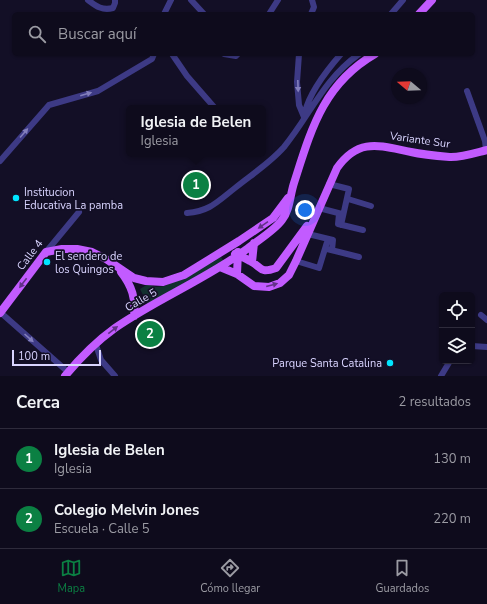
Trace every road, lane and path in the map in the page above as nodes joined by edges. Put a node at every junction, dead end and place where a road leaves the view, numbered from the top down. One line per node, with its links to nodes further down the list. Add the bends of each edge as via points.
1 (88, 0): 2 (street, via 98,8 108,10 113,8)
2 (115, 0)
3 (171, 0): 9 (street)
4 (191, 0): 10 (street)
5 (278, 0): 11 (street)
6 (312, 0): 12 (street, via 314,7)
7 (403, 0): 13 (street)
8 (432, 0): 14 (main road)
9 (165, 12)
10 (202, 12)
11 (269, 12)
12 (312, 12)
13 (393, 12)
14 (421, 12)
15 (153, 56): 25 (street, one-way to 15, via 49,105 98,91)
16 (173, 56): 22 (street)
17 (299, 56): 23 (street, one-way to 23, via 298,98)
18 (339, 56): 23 (street, via 328,68 310,99)
19 (357, 56): 23 (street, via 336,74)
20 (372, 56): 27 (main road, Calle 5, via 357,65 333,89 319,112)
21 (467, 91): 24 (street)
22 (212, 105)
23 (304, 118): 32 (street, via 274,157 219,202 198,212)
24 (486, 150): 26 (main road, Variante Sur, via 452,157 378,145 363,147 341,162)
25 (0, 161)
26 (329, 184): 28 (street, via 349,189); 30 (main road)
27 (290, 197): 36 (main road, Calle 5, one-way to 36, via 273,218); 37 (main road, Calle 5, via 282,221)
28 (348, 199): 29 (street); 33 (street)
29 (371, 206)
30 (318, 211): 33 (street); 35 (main road); 44 (main road, via 276,268 263,270)
31 (79, 212): 40 (street, Calle 4)
32 (187, 213)
33 (341, 214): 34 (street, via 339,224)
34 (363, 230)
35 (308, 234): 39 (street, via 331,239); 43 (main road)
36 (239, 241): 38 (main road, Calle 5); 41 (main road)
37 (254, 243): 41 (main road, Calle 5); 44 (main road)
38 (225, 250): 41 (main road); 46 (main road, Calle 5, via 184,275 163,282 134,278)
39 (329, 250): 42 (street); 43 (street, via 320,268)
40 (46, 252): 46 (main road, via 77,249 92,252); 48 (main road, Calle 4, one-way to 48)
41 (238, 255): 44 (main road); 45 (main road, Calle 5); 47 (main road)
42 (359, 257)
43 (296, 261): 47 (main road, one-way to 43, via 254,286 269,287 280,283 289,275)
44 (252, 262)
45 (220, 267): 47 (main road); 50 (main road, Calle 5)
46 (118, 269): 50 (main road, via 127,279 132,291)
47 (237, 274)
48 (0, 312): 56 (street, one-way to 56)
49 (481, 315): 51 (street)
50 (134, 316): 52 (main road, Calle 5, one-way to 50, via 113,329)
51 (487, 320)
52 (96, 345): 56 (main road, Calle 5); 57 (street, via 101,360)
53 (475, 346): 54 (street)
54 (487, 348)
55 (448, 364): 58 (street)
56 (66, 374)
57 (115, 376)
58 (441, 376)

